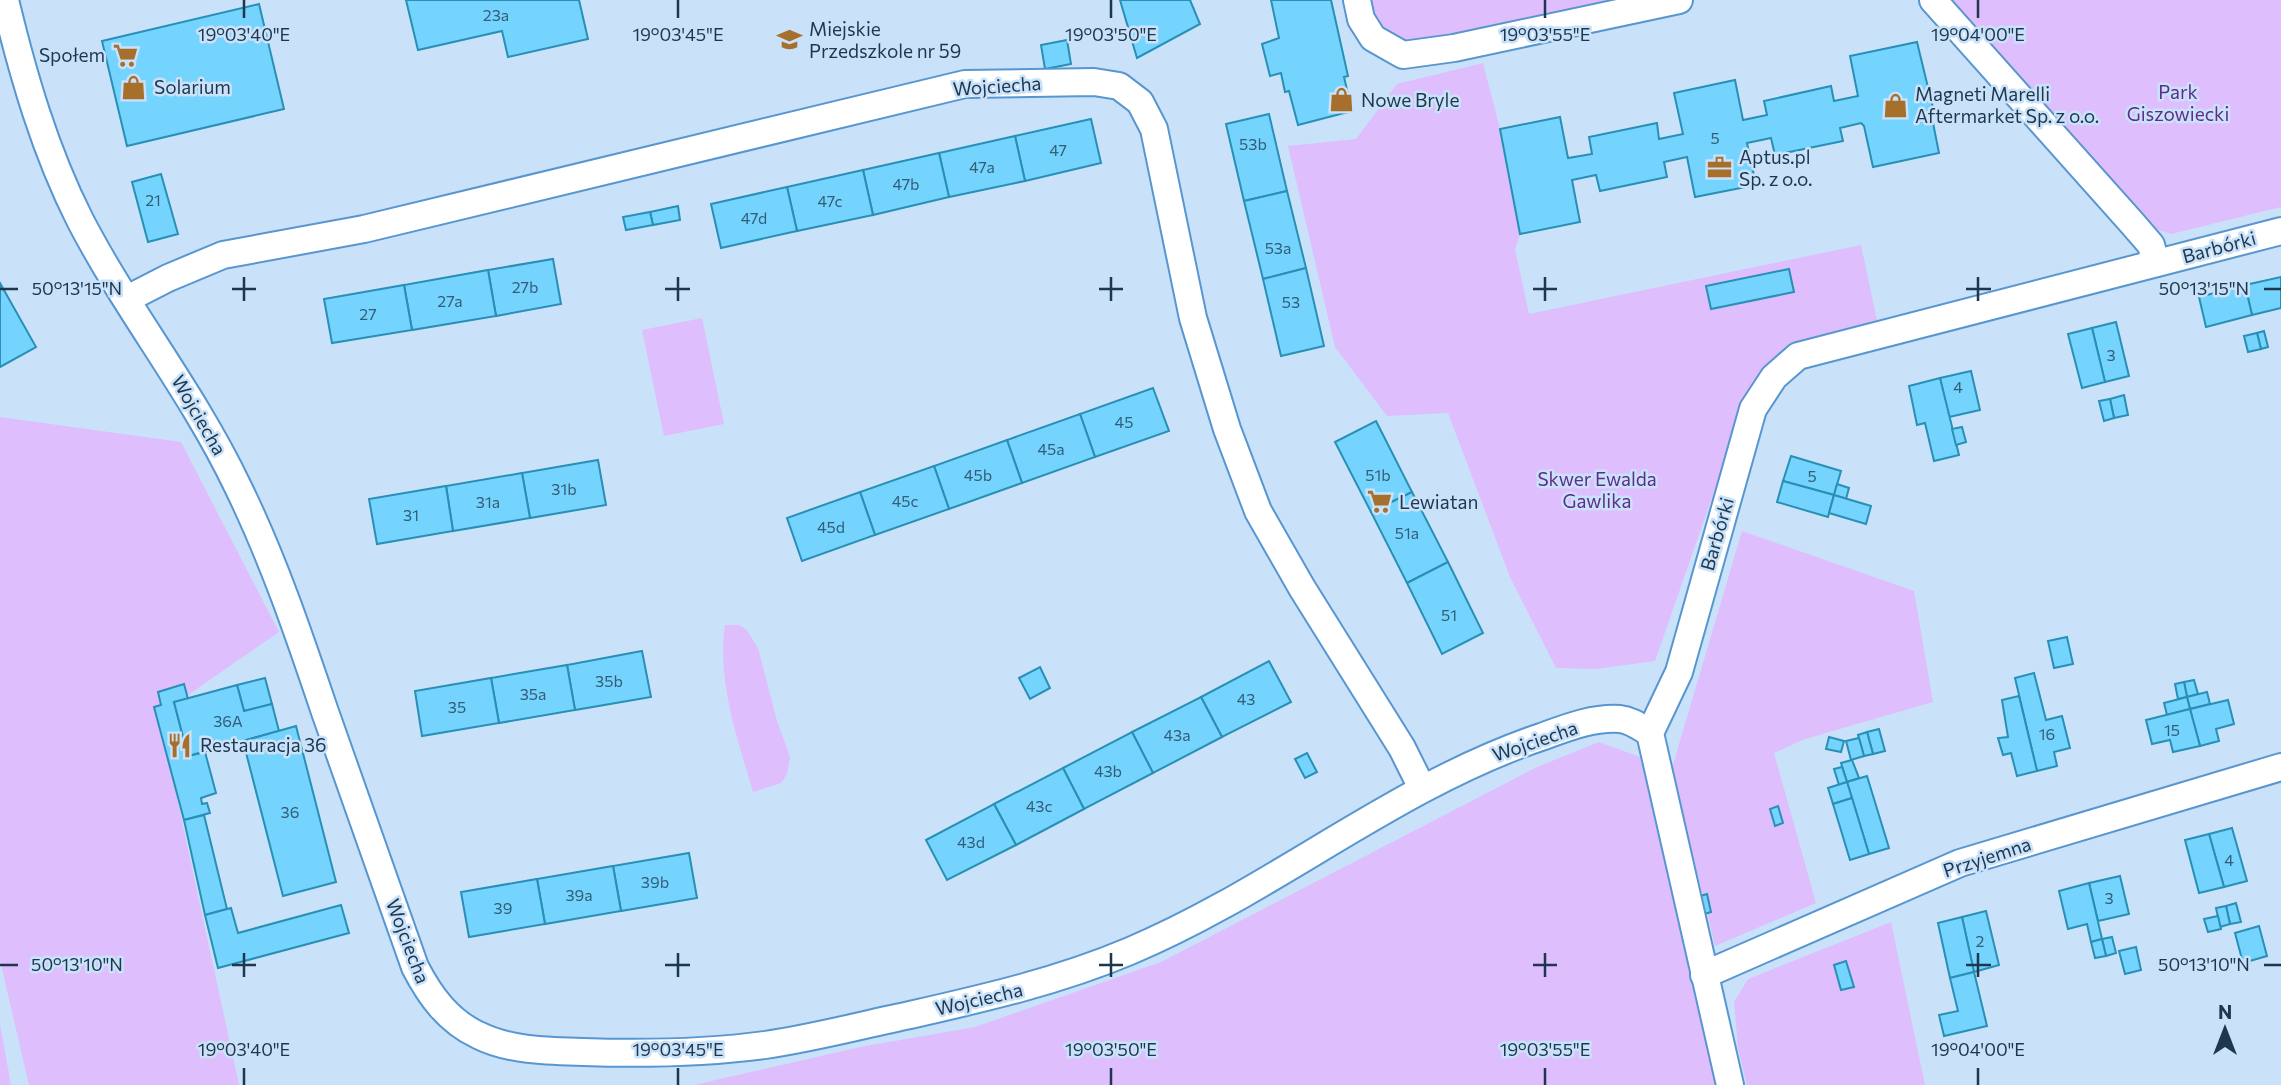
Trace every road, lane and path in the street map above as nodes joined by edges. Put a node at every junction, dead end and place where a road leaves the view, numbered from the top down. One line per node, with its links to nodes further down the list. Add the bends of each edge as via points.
1 (5, 0): 7 (street, Wojciecha, via 32,102 63,182)
2 (1357, 0): 3 (street, via 1361,19 1373,38 1403,55)
3 (1679, 0)
4 (1933, 0): 6 (street, Barbórki, via 2151,245)
5 (2281, 231): 6 (street, Barbórki)
6 (2157, 263): 8 (street, Barbórki, via 1798,356 1774,377 1753,409 1679,672)
7 (127, 299): 10 (street, Wojciecha, via 190,267 231,253 364,229 965,83 1068,81 1119,86 1140,102 1154,129 1193,318 1258,511); 10 (street, Wojciecha, via 194,403 255,522 415,967 442,1009 480,1036 522,1048 577,1052 739,1048 1026,988 1097,965 1187,924)
8 (1650, 733): 10 (street, Wojciecha, via 1629,720 1590,722 1502,752); 11 (street)
9 (2281, 767): 11 (street, Przyjemna, via 1960,863)
10 (1422, 788)
11 (1704, 975): 12 (street)
12 (1730, 1085)

